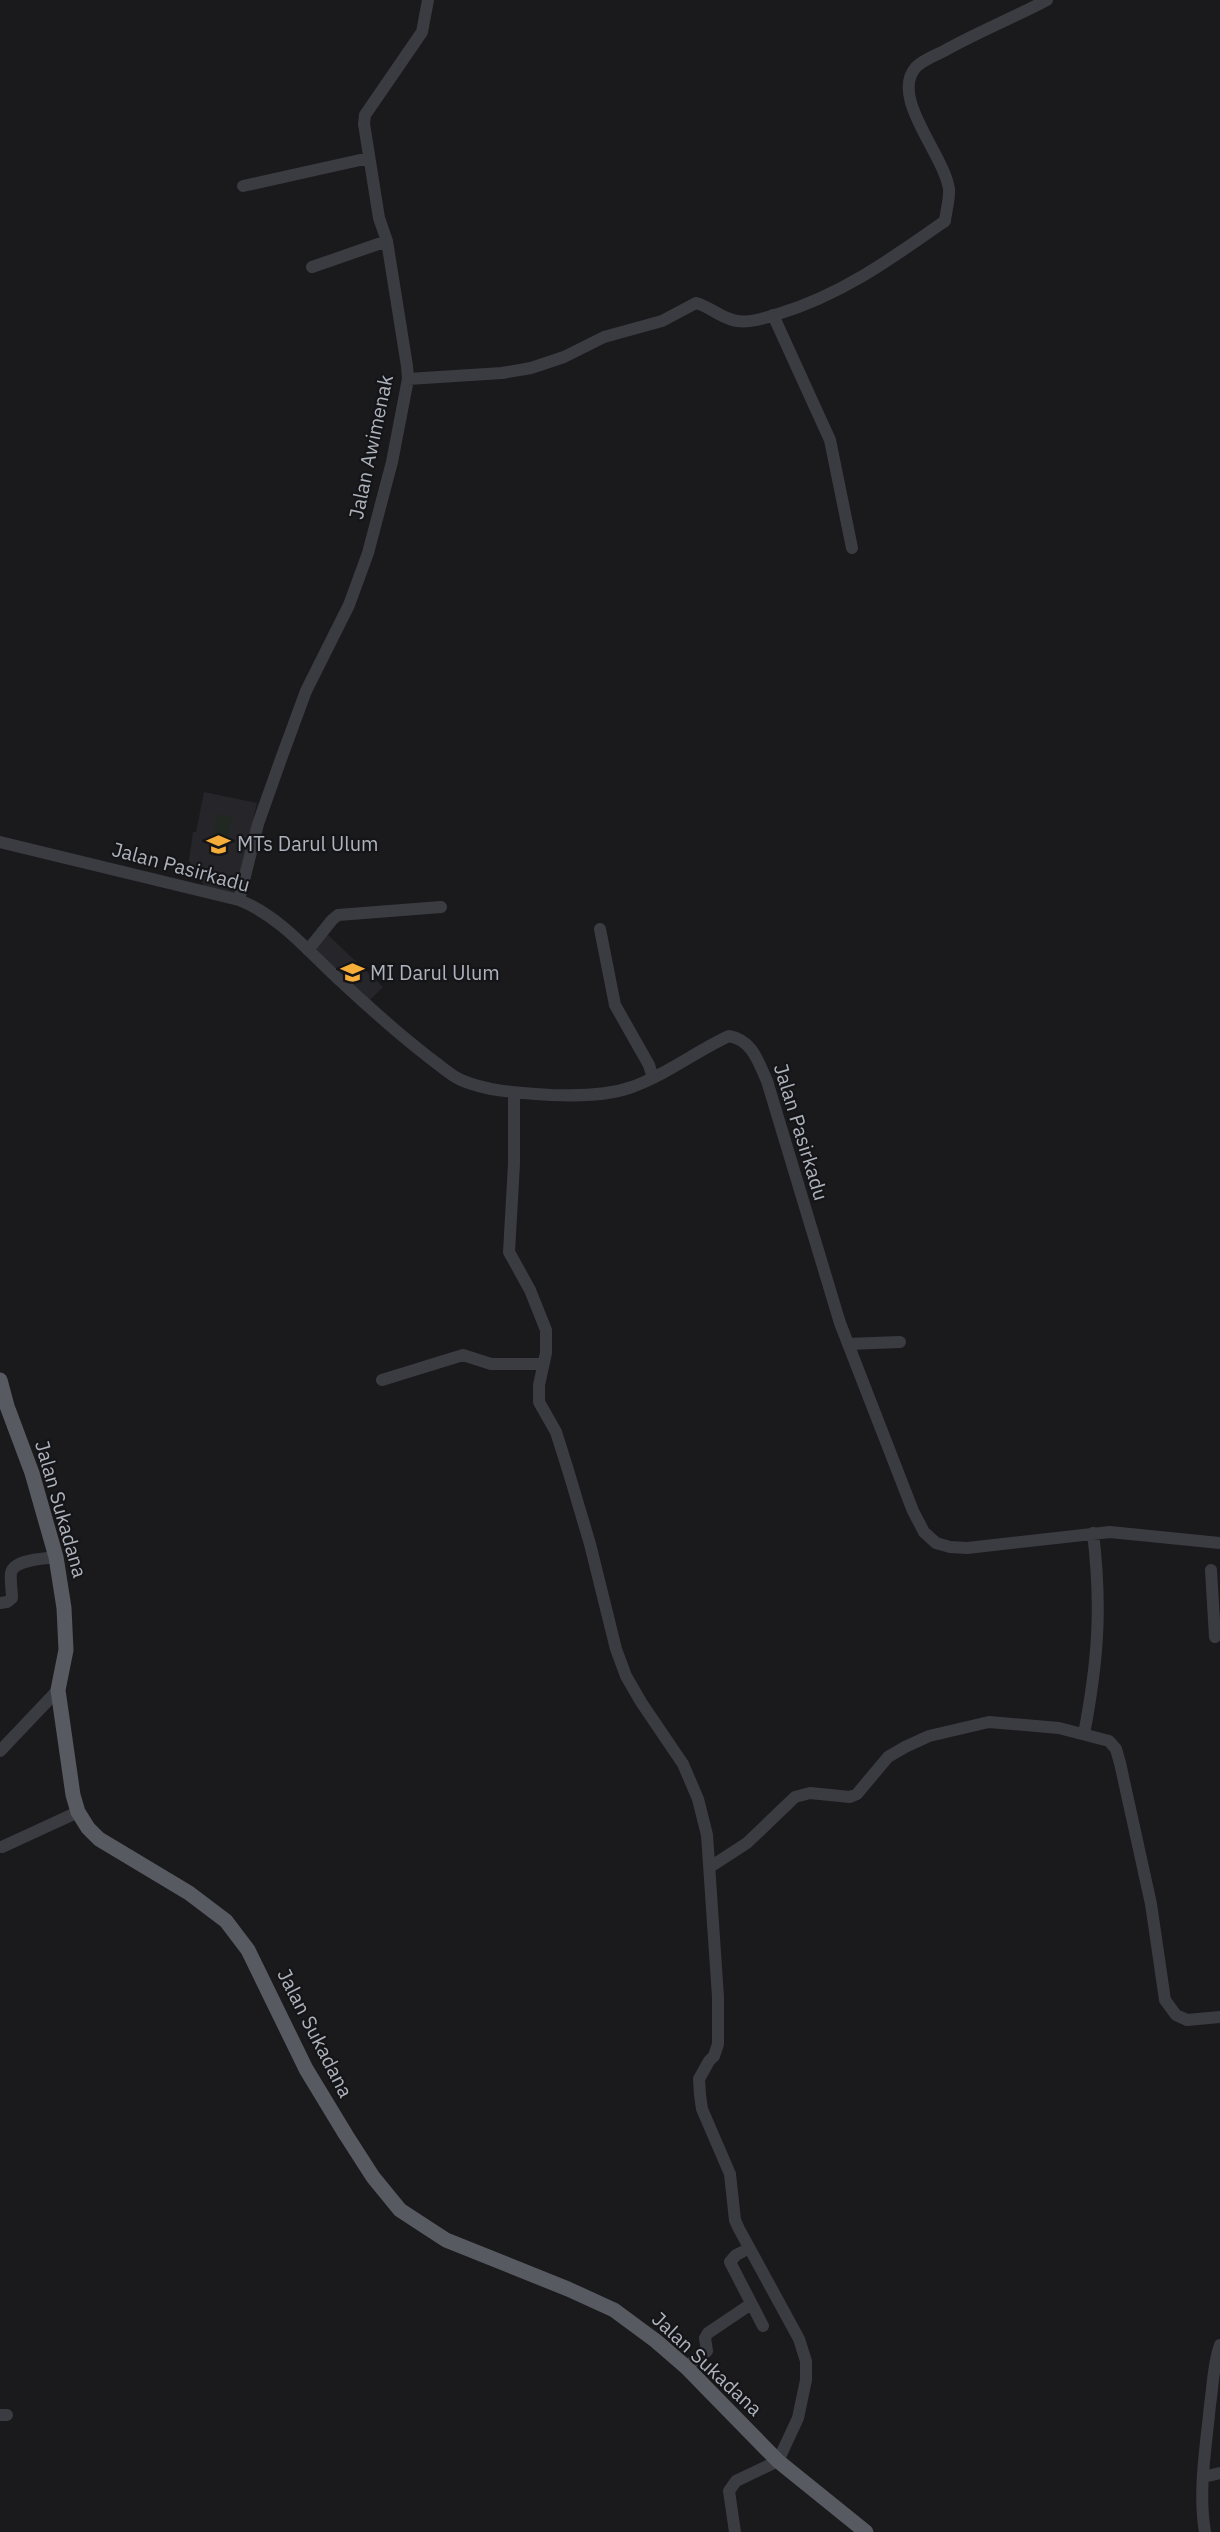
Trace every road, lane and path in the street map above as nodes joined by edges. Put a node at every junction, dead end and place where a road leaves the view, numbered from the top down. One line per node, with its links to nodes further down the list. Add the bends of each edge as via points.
1 (428, 0): 3 (street, Jalan Awimenak, via 422,32 365,115)
2 (1047, 0): 7 (street, via 917,65 909,78 907,91 914,112 939,159 949,190 945,221 831,295)
3 (369, 158): 4 (street); 5 (street, Jalan Awimenak)
4 (243, 186)
5 (387, 242): 6 (street); 8 (street, Jalan Awimenak)
6 (312, 267)
7 (773, 315): 8 (street, via 738,321 696,303 662,321 604,338 531,368); 9 (street, via 830,440)
8 (408, 379): 11 (street, Jalan Awimenak, via 392,462 368,553 349,605 306,691 258,824)
9 (852, 548)
10 (0, 842): 11 (street, Jalan Pasirkadu)
11 (239, 900): 14 (street, Jalan Pasirkadu, via 269,915)
12 (441, 907): 14 (street, via 338,915)
13 (600, 929): 15 (street, via 615,1005)
14 (308, 950): 16 (street, Jalan Pasirkadu, via 447,1071 468,1082)
15 (653, 1077): 16 (street, Jalan Pasirkadu, via 609,1092); 18 (street, Jalan Pasirkadu, via 729,1036 740,1038 749,1046 767,1081)
16 (514, 1093): 19 (street, via 509,1252 546,1330)
17 (900, 1342): 18 (street)
18 (848, 1344): 22 (street, Jalan Pasirkadu, via 913,1511 924,1532 936,1543 967,1548)
19 (543, 1364): 21 (street, via 491,1364 463,1355); 34 (street, via 539,1402 556,1432 568,1470 615,1649 641,1702 683,1764 698,1799)
20 (0, 1380): 24 (main road, Jalan Sukadana)
21 (382, 1380)
22 (1093, 1533): 23 (street, Jalan Pasirkadu); 30 (street, via 1098,1573 1097,1662)
23 (1220, 1544)
24 (56, 1557): 27 (street, via 14,1568 12,1598); 29 (main road, Jalan Sukadana, via 66,1650)
25 (1211, 1570): 26 (street)
26 (1216, 1593): 28 (street)
27 (0, 1603)
28 (1215, 1637)
29 (58, 1690): 31 (street); 32 (main road, Jalan Sukadana)
30 (1084, 1734): 34 (street, via 989,1722 929,1736 888,1757 857,1794 850,1797 810,1793 795,1797 747,1843); 35 (street, via 1109,1741 1116,1749 1151,1904 1169,2009 1187,2020)
31 (0, 1751)
32 (78, 1812): 33 (street); 40 (main road, Jalan Sukadana, via 99,1839 189,1893 226,1921 248,1950 306,2069 345,2135 400,2210 446,2240 614,2310)
33 (2, 1847)
34 (710, 1868): 41 (street, via 718,2044 699,2079 702,2109 730,2174 735,2220 799,2338 806,2361 798,2418)
35 (1220, 2017)
36 (742, 2252): 37 (street, via 730,2262)
37 (751, 2304): 38 (street); 40 (street, via 708,2333 707,2351)
38 (763, 2326)
39 (1220, 2345): 43 (street)
40 (686, 2367): 41 (main road, Jalan Sukadana)
41 (778, 2461): 44 (street, via 732,2485 729,2491); 45 (main road, Jalan Sukadana)
42 (1220, 2473): 43 (street)
43 (1203, 2477): 46 (street)
44 (735, 2532)
45 (866, 2532)
46 (1205, 2532)

